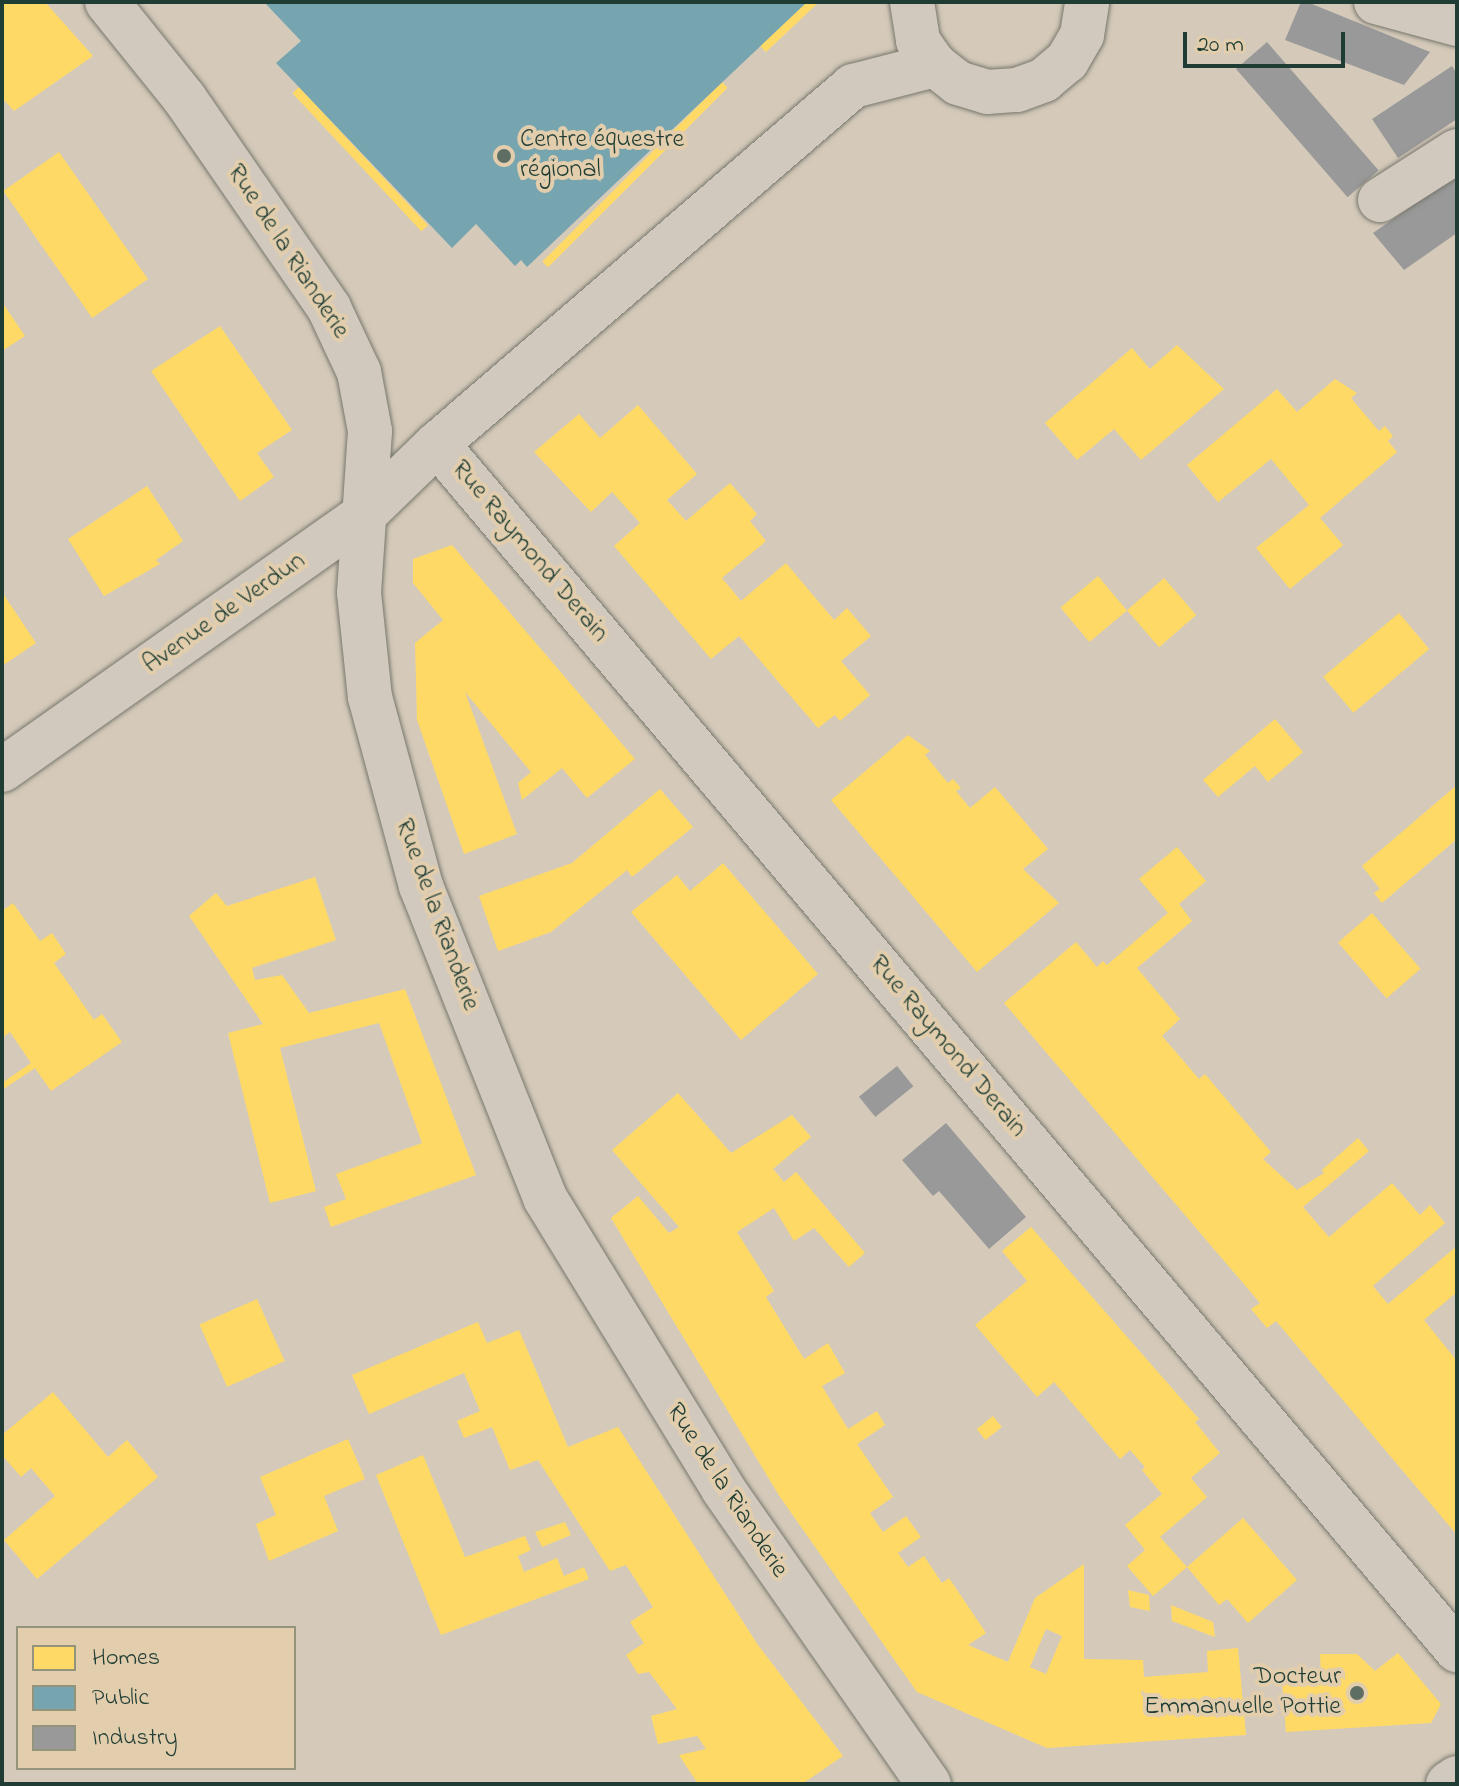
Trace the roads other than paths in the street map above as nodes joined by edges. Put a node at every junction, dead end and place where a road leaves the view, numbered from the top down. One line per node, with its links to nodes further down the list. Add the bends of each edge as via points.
1 (107, 2): 10 (street, Rue de la Rianderie, via 185,99 345,338 359,372 370,431)
2 (912, 2): 6 (street, via 918,41)
3 (1376, 2): 5 (street)
4 (1090, 3): 6 (street, via 1082,35 1067,61 1044,80 1017,90 987,92 958,83)
5 (1457, 24)
6 (935, 65): 9 (street, Avenue de Verdun, via 853,86)
7 (1457, 151): 8 (street)
8 (1380, 200)
9 (437, 444): 10 (street, Avenue de Verdun); 12 (street, Rue Raymond Derain)
10 (366, 513): 11 (street, Avenue de Verdun); 14 (street, Rue de la Rianderie, via 359,593 364,659 400,817 421,886 545,1198 723,1489)
11 (2, 770)
12 (1457, 1650)
13 (1457, 1778): 15 (street)
14 (929, 1784)
15 (1448, 1784)

